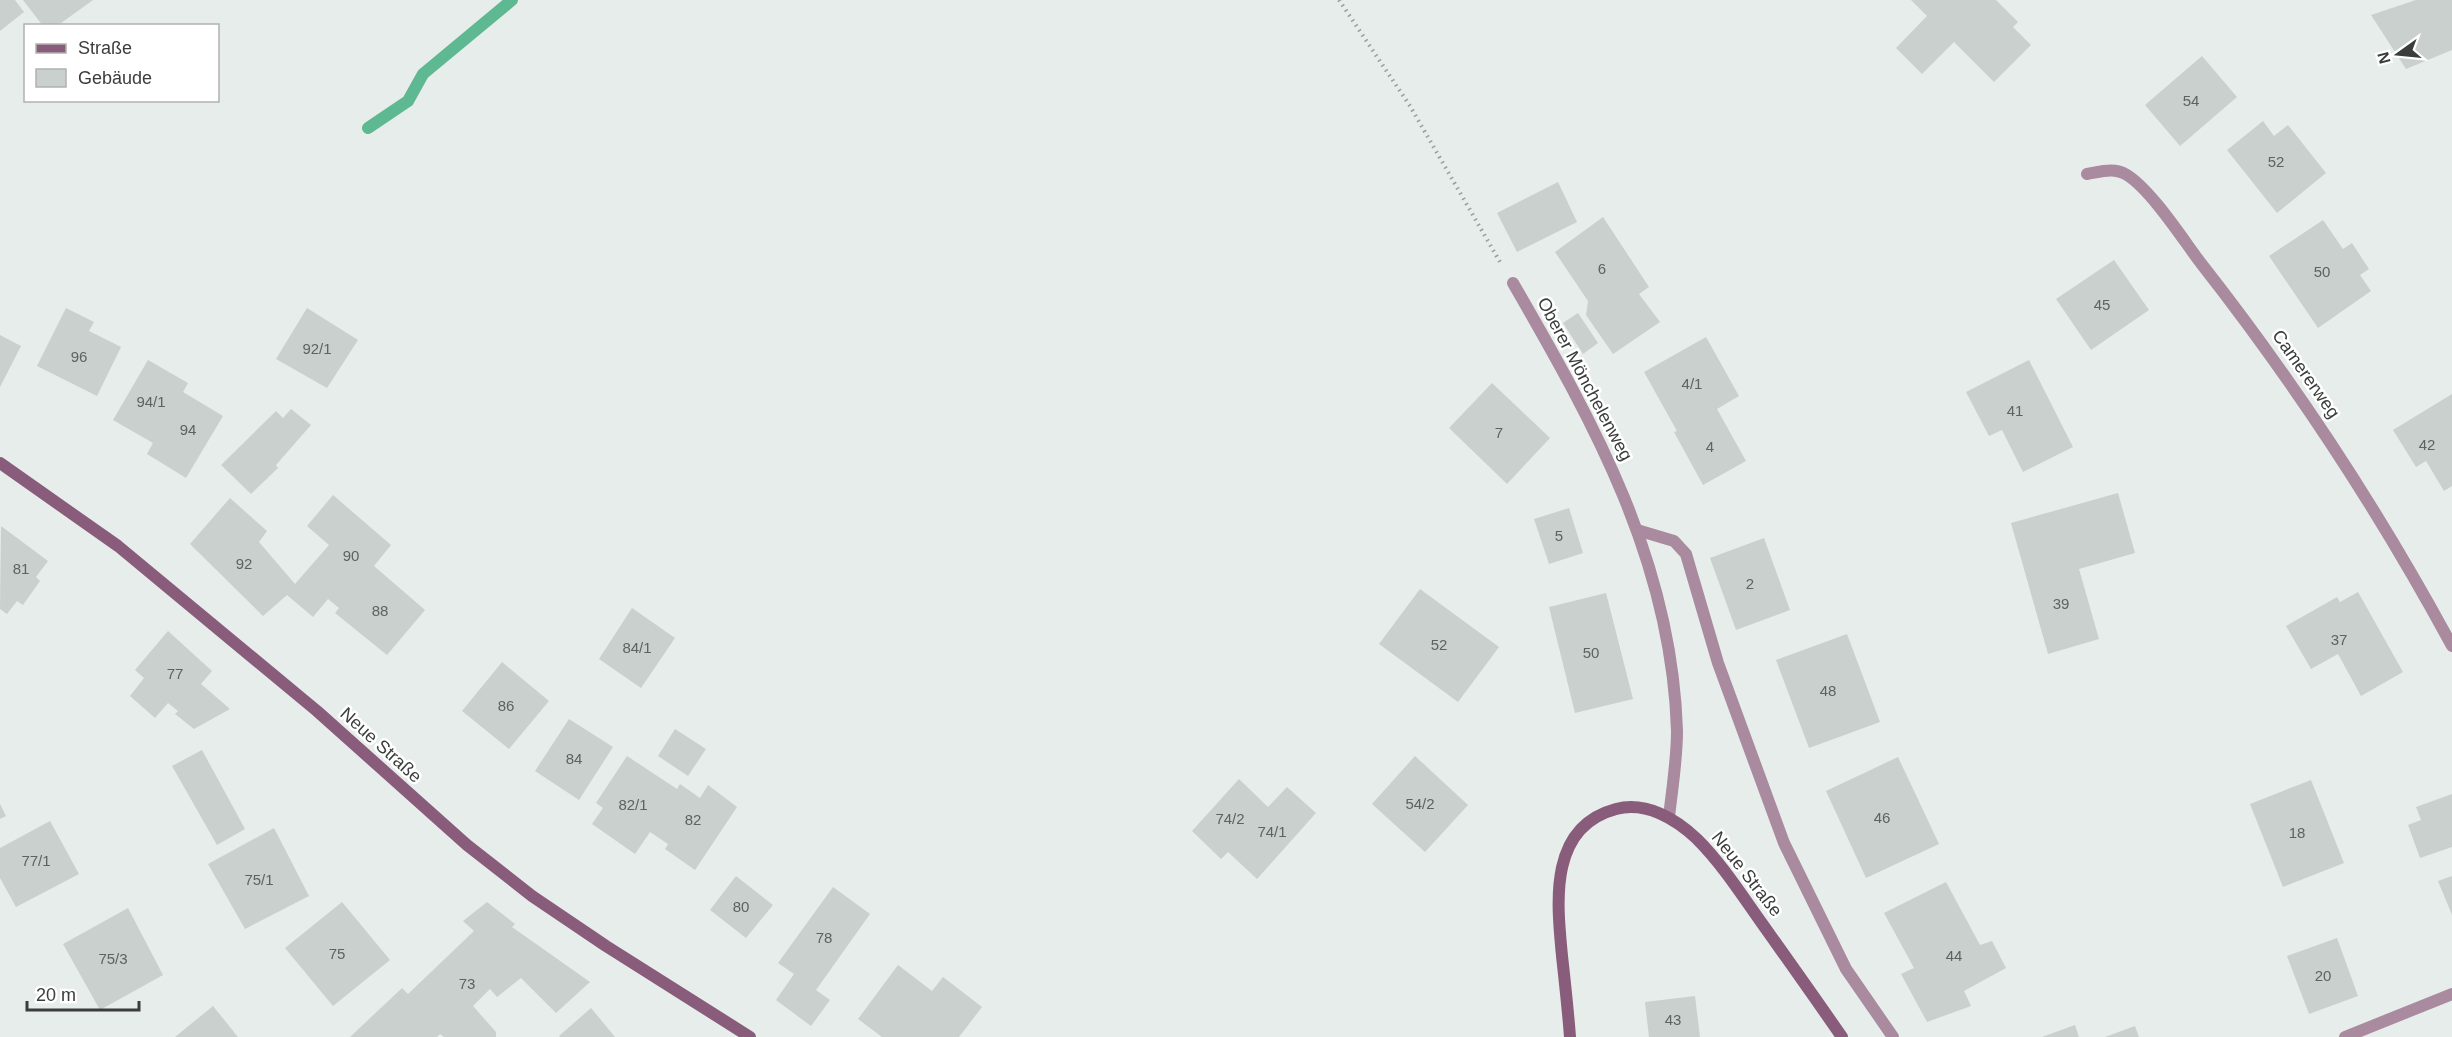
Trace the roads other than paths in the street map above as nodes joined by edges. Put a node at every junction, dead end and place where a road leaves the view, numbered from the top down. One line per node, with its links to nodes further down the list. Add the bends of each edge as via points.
1 (2087, 174): 5 (street, Camererweg, via 2113,170 2130,177 2228,297 2348,468)
2 (1513, 283): 4 (street, Oberer Mönchelenweg, via 1597,435)
3 (0, 463): 8 (street, Neue Straße, via 127,553 309,704 467,845 532,896)
4 (1637, 530): 6 (street, Oberer Mönchelenweg, via 1662,618 1673,688 1676,747); 11 (street, via 1674,540 1686,554 1718,663 1785,843 1846,969)
5 (2452, 646)
6 (1670, 817): 9 (street, Neue Straße, via 1628,807 1606,812 1582,829 1567,850 1557,896); 10 (street, Neue Straße, via 1716,860)
7 (2452, 994): 12 (street)
8 (750, 1037)
9 (1570, 1037)
10 (1842, 1037)
11 (1893, 1037)
12 (2345, 1037)

